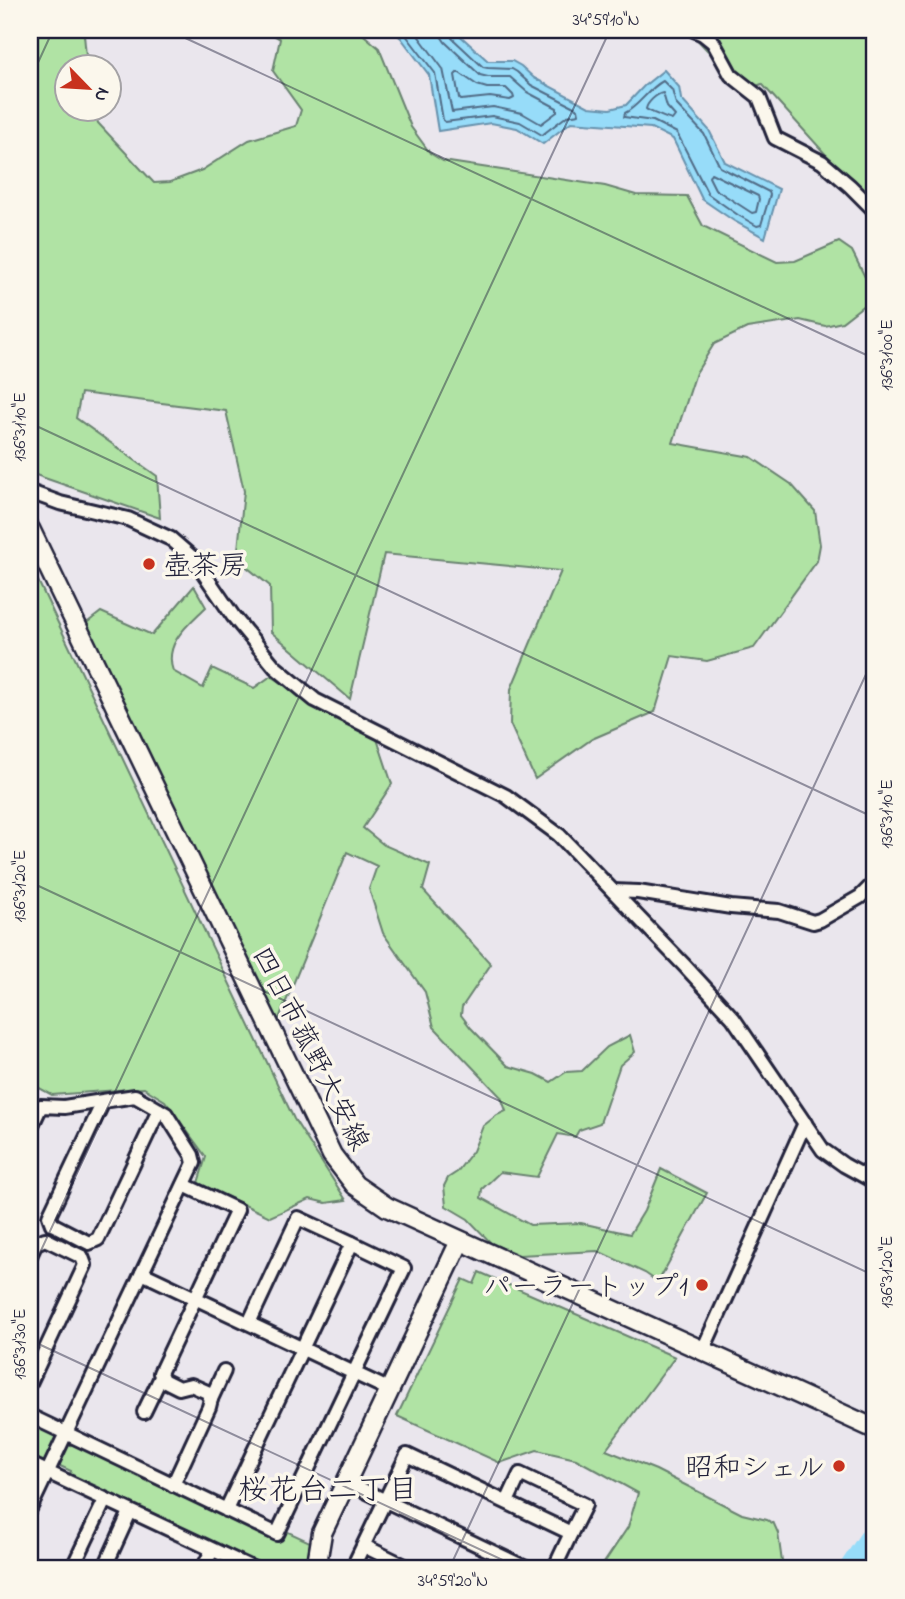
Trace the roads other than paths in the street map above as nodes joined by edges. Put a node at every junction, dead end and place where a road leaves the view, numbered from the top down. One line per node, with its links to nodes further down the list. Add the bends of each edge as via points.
1 (694, 30): 2 (street, via 713,42 731,75 759,97 775,138 822,162)
2 (875, 211)
3 (30, 492): 6 (street, via 128,519 171,539 194,559 233,617 295,684 315,699 506,796 559,835)
4 (30, 529): 16 (main road, 四日市菰野大安線, via 332,1155 355,1185 387,1207)
5 (875, 882): 6 (street, via 860,897 813,922 779,911)
6 (613, 891): 10 (street, via 733,1018)
7 (103, 1102): 8 (street, via 64,1107); 9 (street, via 135,1096); 14 (street, via 48,1216)
8 (35, 1104): 11 (street)
9 (159, 1110): 13 (street, via 192,1155 194,1163); 17 (street, via 97,1239)
10 (805, 1123): 12 (street, via 823,1150); 25 (street)
11 (30, 1129)
12 (875, 1182)
13 (184, 1185): 21 (street); 22 (street, via 237,1210)
14 (52, 1224): 15 (street); 17 (street)
15 (45, 1239): 19 (street, via 36,1243); 20 (street)
16 (460, 1241): 25 (main road, 四日市菰野大安線); 30 (main road)
17 (89, 1243): 20 (street)
18 (352, 1243): 23 (street, via 298,1218); 24 (street); 27 (street, via 404,1268)
19 (30, 1256)
20 (82, 1257): 29 (street, via 85,1265)
21 (142, 1273): 22 (street); 35 (street)
22 (195, 1298): 23 (street); 28 (street)
23 (248, 1323): 24 (street)
24 (302, 1349): 27 (street); 44 (street)
25 (702, 1352): 34 (main road, 四日市菰野大安線)
26 (224, 1371): 31 (street)
27 (353, 1373): 30 (street); 44 (street, via 277,1534)
28 (161, 1377): 31 (street, via 179,1388 191,1385 207,1392); 32 (street)
29 (30, 1384)
30 (390, 1390): 38 (main road)
31 (211, 1399): 39 (street)
32 (144, 1412)
33 (30, 1416): 35 (street)
34 (875, 1429)
35 (66, 1433): 37 (street); 39 (street)
36 (30, 1464): 37 (street)
37 (47, 1472): 40 (street); 43 (street)
38 (346, 1482): 41 (street); 53 (main road, via 322,1534)
39 (173, 1485): 44 (street)
40 (105, 1500): 45 (street); 49 (street)
41 (385, 1501): 42 (street, via 407,1455); 47 (street); 56 (street)
42 (507, 1502): 46 (street); 46 (street, via 520,1474 585,1505)
43 (30, 1509)
44 (226, 1510)
45 (130, 1512): 48 (street); 50 (street)
46 (571, 1533): 57 (street)
47 (364, 1546): 54 (street); 55 (street)
48 (212, 1550): 51 (street); 52 (street)
49 (72, 1569)
50 (104, 1569)
51 (203, 1569)
52 (254, 1569)
53 (316, 1569)
54 (354, 1569)
55 (411, 1569)
56 (528, 1569)
57 (554, 1569)

